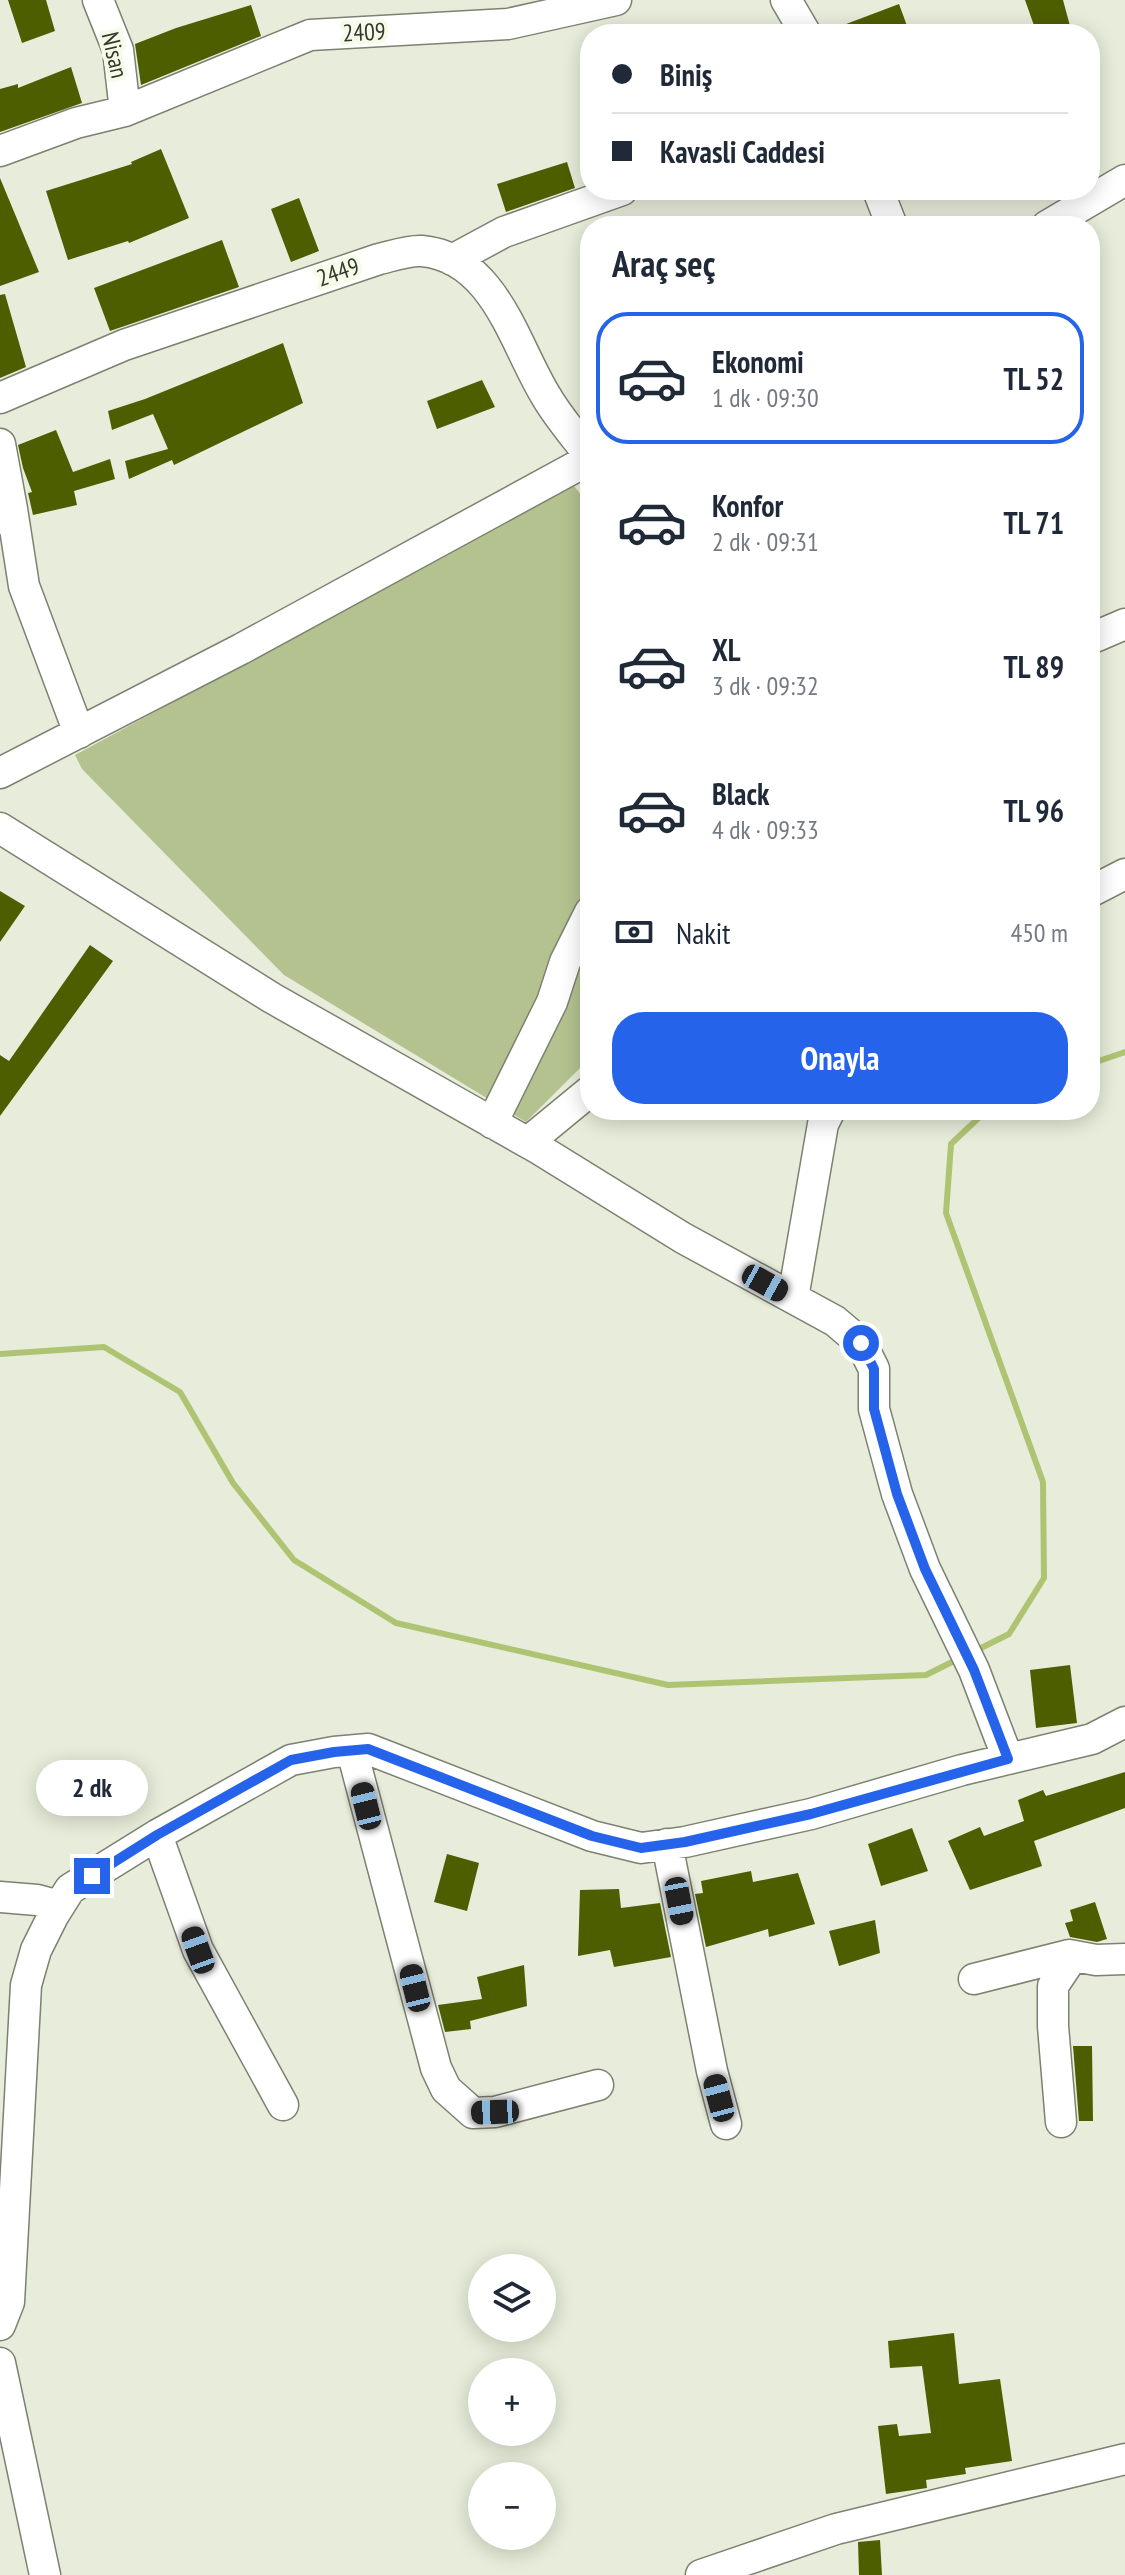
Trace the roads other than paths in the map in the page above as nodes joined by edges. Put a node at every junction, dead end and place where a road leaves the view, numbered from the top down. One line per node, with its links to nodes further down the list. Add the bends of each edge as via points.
1 (98, 0): 5 (street, Nisan, via 118,50)
2 (616, 0): 5 (street, 2409, via 508,24 310,35)
3 (786, 0): 4 (street)
4 (800, 24)
5 (125, 111): 6 (street, 2409)
6 (0, 151)
7 (1125, 180): 8 (street)
8 (1100, 195)
9 (594, 200): 12 (street, via 504,232)
10 (1091, 200): 11 (street)
11 (1064, 216)
12 (452, 260): 13 (street, 2449, via 421,251 379,259 124,345); 14 (street, 2449, via 478,278 501,308 546,397)
13 (0, 398)
14 (580, 443)
15 (0, 444): 17 (street)
16 (580, 463): 20 (street)
17 (6, 514): 20 (street, via 24,586)
18 (1125, 624): 19 (street)
19 (1100, 635)
20 (79, 733): 21 (street)
21 (0, 773)
22 (0, 828): 28 (street, via 272,998)
23 (1125, 874): 24 (street)
24 (1100, 887)
25 (580, 932): 28 (street)
26 (580, 1099): 29 (street)
27 (825, 1120): 30 (street)
28 (492, 1123): 29 (street)
29 (528, 1142): 30 (street, via 683,1238)
30 (793, 1298): 33 (street, via 861,1343 874,1369 874,1409 897,1494)
31 (1125, 1722): 33 (street, via 1092,1739)
32 (352, 1751): 34 (street, via 291,1760); 35 (street, via 368,1749 592,1836 641,1848); 42 (street, via 436,2068 446,2089 473,2113)
33 (1008, 1759): 35 (street, via 811,1814)
34 (157, 1835): 37 (street, via 70,1889); 43 (street, via 198,1950)
35 (667, 1844): 46 (street)
36 (0, 1897): 37 (street)
37 (59, 1906): 41 (street, via 36,1950)
38 (1073, 1956): 39 (street); 40 (street); 45 (street, via 1053,1986)
39 (1125, 1959)
40 (974, 1979)
41 (12, 2020): 44 (street)
42 (598, 2085)
43 (283, 2105)
44 (9, 2107): 47 (street, via 9,2302)
45 (1061, 2122)
46 (726, 2124)
47 (0, 2325)
48 (0, 2363): 50 (street)
49 (1125, 2459): 51 (street, via 836,2529)
50 (45, 2575)
51 (701, 2575)

